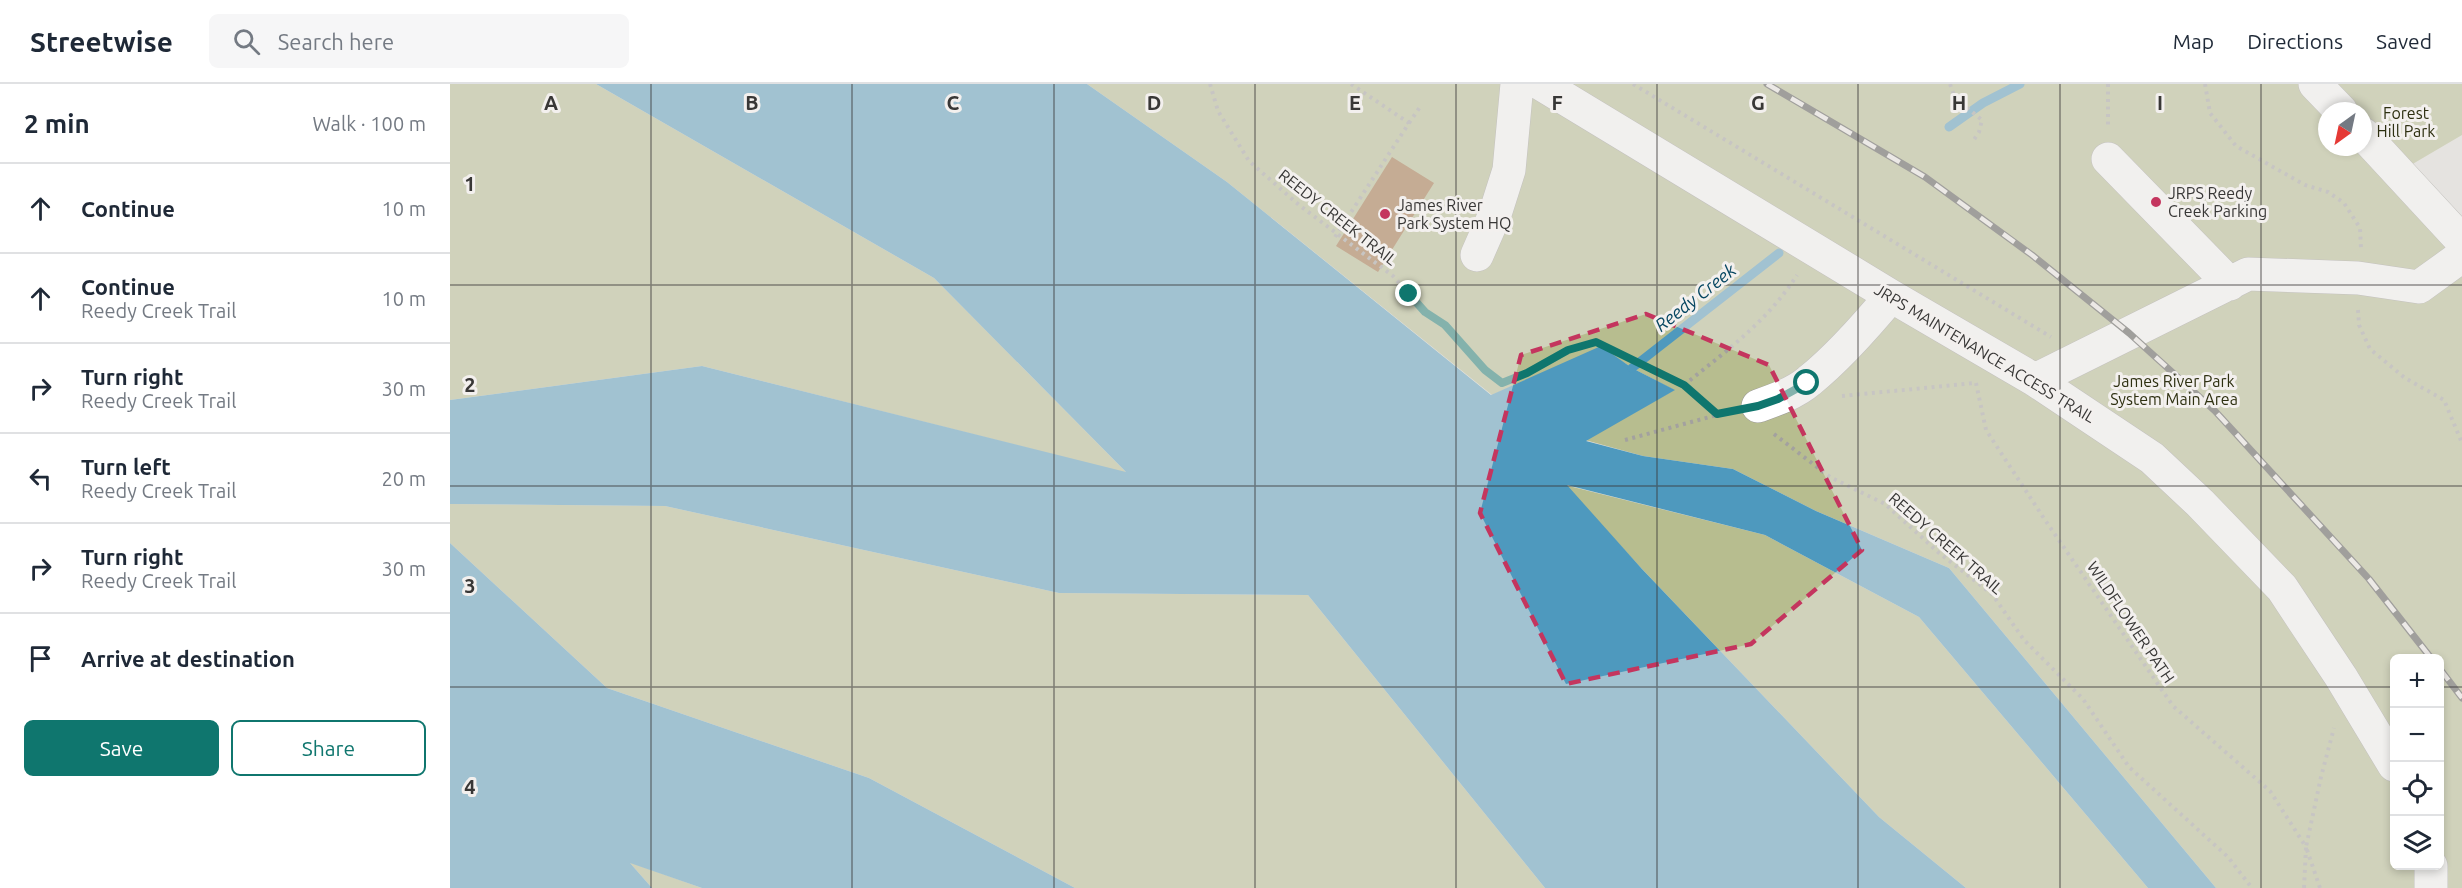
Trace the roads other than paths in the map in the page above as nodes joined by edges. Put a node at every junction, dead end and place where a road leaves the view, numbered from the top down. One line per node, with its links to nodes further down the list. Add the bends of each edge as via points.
1 (1517, 84): 8 (street, via 1509,170)
2 (1541, 84): 11 (street, JRPS MAINTENANCE ACCESS TRAIL)
3 (2315, 84): 4 (street)
4 (2332, 102)
5 (2372, 144): 7 (street)
6 (2108, 159): 10 (street)
7 (2462, 241)
8 (1477, 255)
9 (2462, 256): 10 (street, via 2419,287 2358,278 2248,274)
10 (2230, 284): 12 (street)
11 (1890, 296): 12 (street, JRPS MAINTENANCE ACCESS TRAIL); 13 (street, via 1843,349 1807,383 1778,399)
12 (2035, 380): 14 (street, JRPS MAINTENANCE ACCESS TRAIL, via 2152,458 2282,588)
13 (1762, 417)
14 (2392, 762)
15 (2431, 870): 16 (street)
16 (2432, 888)

